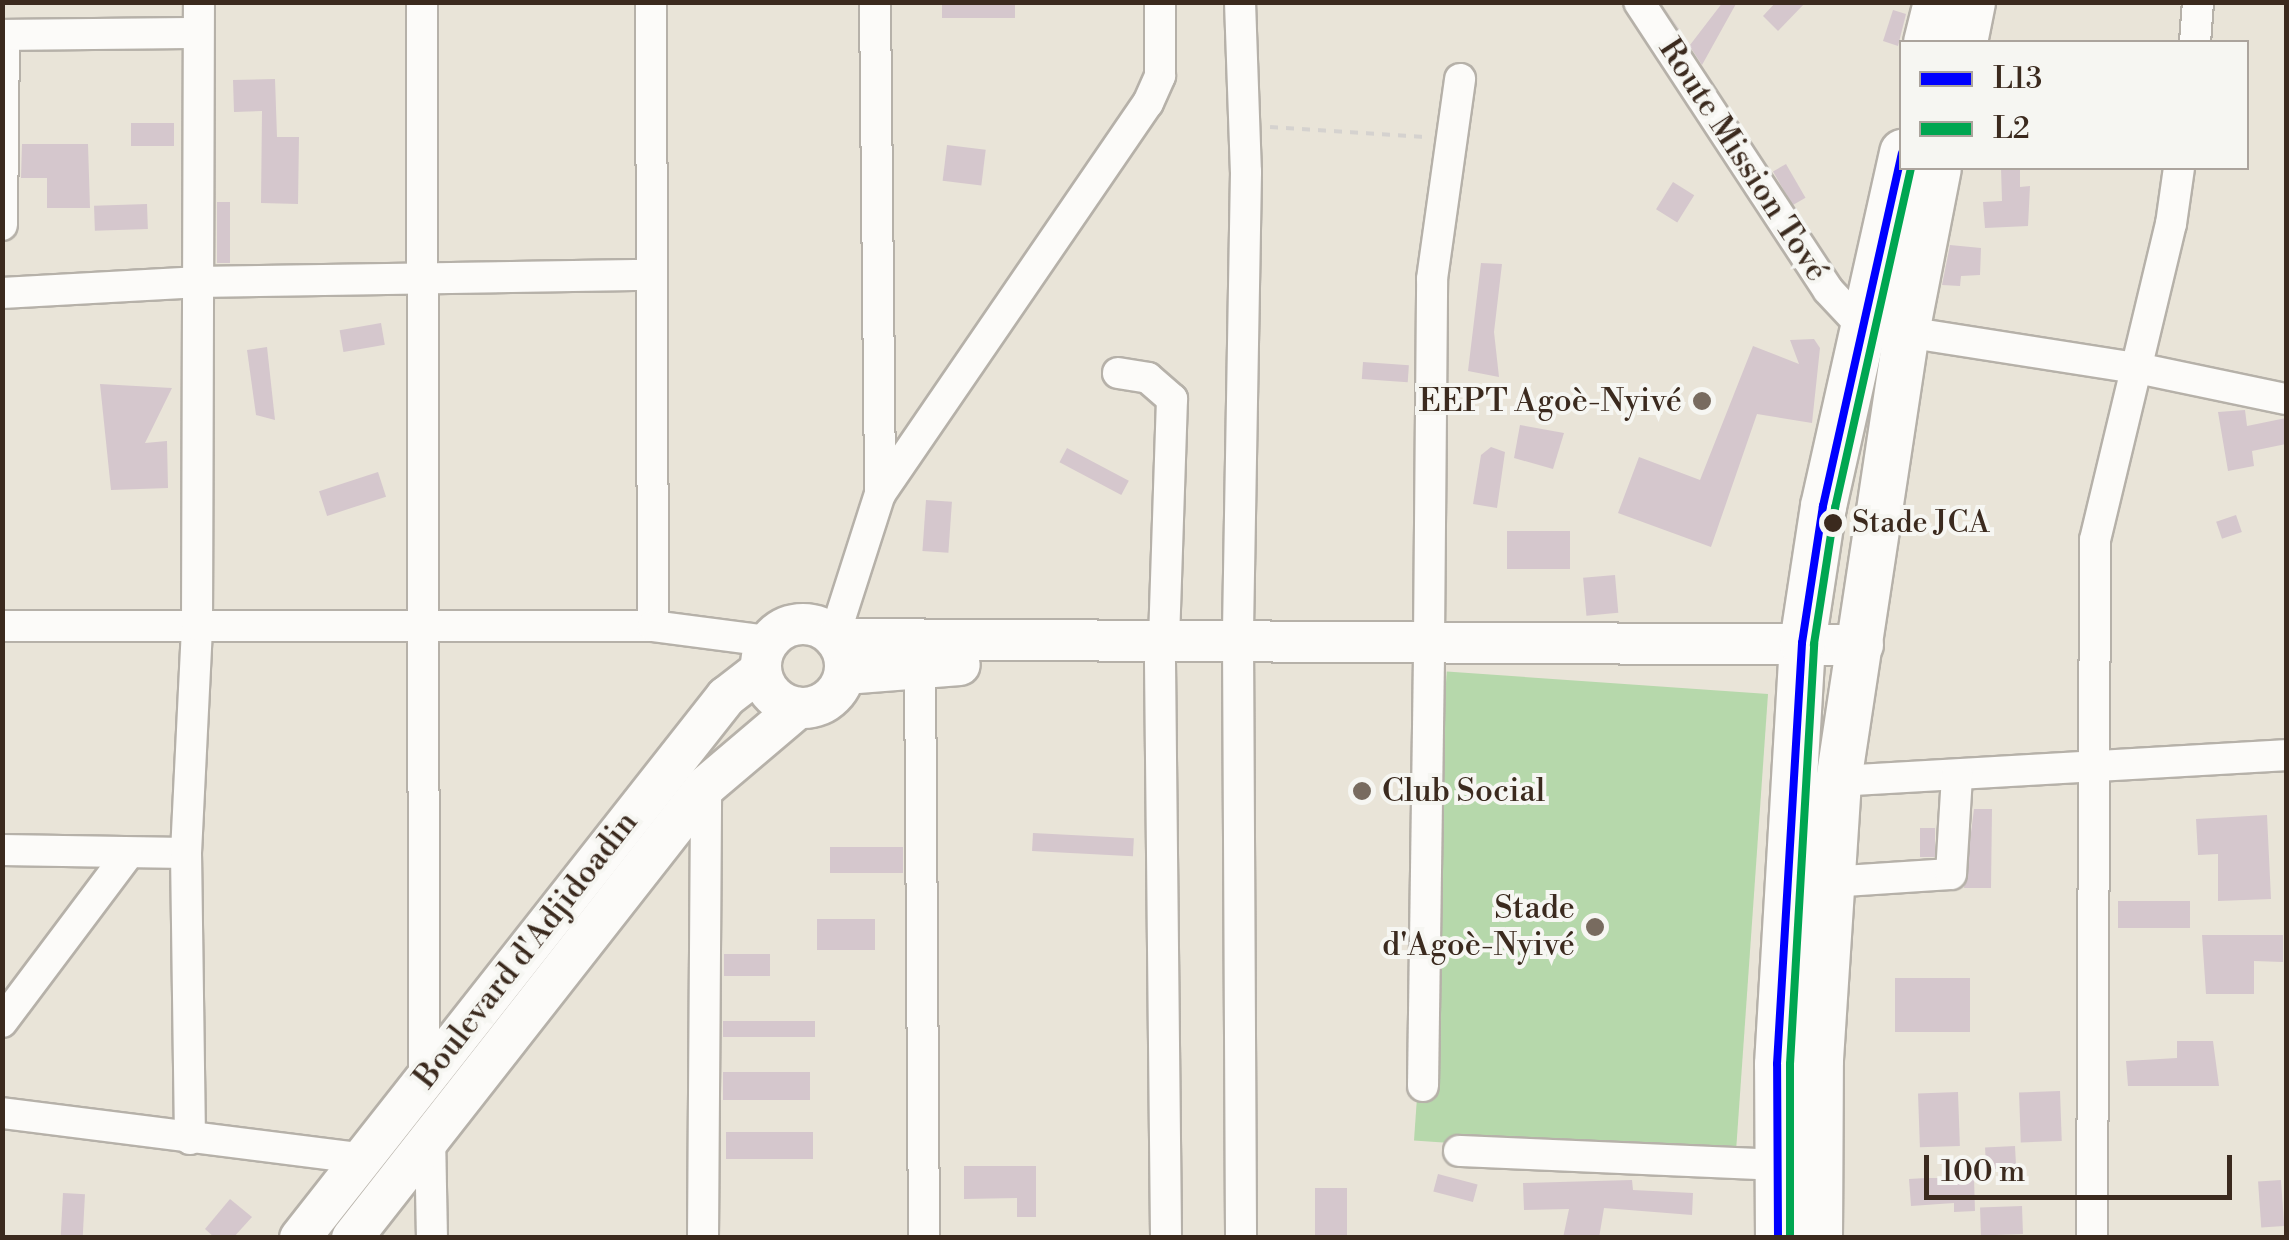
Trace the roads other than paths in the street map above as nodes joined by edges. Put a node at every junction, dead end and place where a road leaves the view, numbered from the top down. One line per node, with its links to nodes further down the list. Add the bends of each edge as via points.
1 (198, 2): 11 (street)
2 (422, 2): 21 (street)
3 (651, 2): 20 (street)
4 (875, 2): 29 (street)
5 (1160, 2): 29 (street, via 1160,76 1148,104)
6 (1240, 2): 37 (street, via 1245,127)
7 (1639, 2): 24 (street, Route Mission Tové, via 1828,290)
8 (1936, 2): 12 (highway)
9 (1972, 2): 13 (highway)
10 (2198, 2): 14 (street)
11 (198, 34): 19 (street, via 4,35); 22 (street)
12 (1926, 40)
13 (1964, 40)
14 (2195, 40)
15 (1460, 79): 35 (street, via 1432,280)
16 (1899, 165): 24 (highway)
17 (1938, 170): 25 (highway)
18 (2179, 170): 26 (street)
19 (2, 226)
20 (650, 276): 21 (street); 33 (street)
21 (422, 278): 22 (street); 31 (street)
22 (196, 282): 23 (street); 30 (street)
23 (2, 292)
24 (1861, 325): 25 (street); 38 (highway)
25 (1906, 332): 26 (street); 39 (highway)
26 (2136, 368): 28 (street); 44 (street, via 2094,540)
27 (1118, 373): 36 (street, via 1148,378 1172,398)
28 (2286, 399)
29 (880, 494): 34 (street)
30 (197, 624): 31 (street); 32 (street); 49 (street)
31 (421, 624): 33 (street); 53 (street)
32 (2, 626)
33 (653, 626): 40 (street, via 713,636)
34 (832, 644): 36 (main road); 40 (main road, via 796,625); 41 (main road); 42 (main road, via 836,693)
35 (1429, 649): 37 (main road); 38 (main road); 54 (street)
36 (1162, 651): 37 (main road); 41 (main road); 66 (street)
37 (1238, 651): 67 (street)
38 (1801, 655): 39 (main road); 60 (highway)
39 (1861, 656): 46 (highway)
40 (764, 657): 42 (main road, via 777,700); 53 (main road, Boulevard d'Adjidoadin)
41 (920, 666): 65 (street)
42 (798, 708): 47 (main road, Boulevard d'Adjidoadin)
43 (2286, 755): 44 (street)
44 (2090, 766): 45 (street); 70 (street)
45 (1956, 774): 46 (street); 51 (street, via 1951,874)
46 (1838, 782): 51 (highway)
47 (706, 786): 56 (main road, Boulevard d'Adjidoadin); 64 (street)
48 (2, 850): 50 (street)
49 (186, 853): 50 (street); 57 (street)
50 (128, 854): 52 (street)
51 (1829, 882): 69 (highway)
52 (2, 1022)
53 (424, 1080): 59 (main road, Boulevard d'Adjidoadin)
54 (1422, 1086)
55 (2, 1114): 57 (street)
56 (430, 1135): 62 (main road, Boulevard d'Adjidoadin); 63 (street)
57 (190, 1139): 59 (street)
58 (1459, 1151): 60 (street)
59 (360, 1158): 61 (main road, Boulevard d'Adjidoadin)
60 (1776, 1164): 68 (highway)
61 (300, 1238)
62 (352, 1238)
63 (432, 1238)
64 (702, 1238)
65 (924, 1238)
66 (1166, 1238)
67 (1241, 1238)
68 (1778, 1238)
69 (1819, 1238)
70 (2092, 1238)

